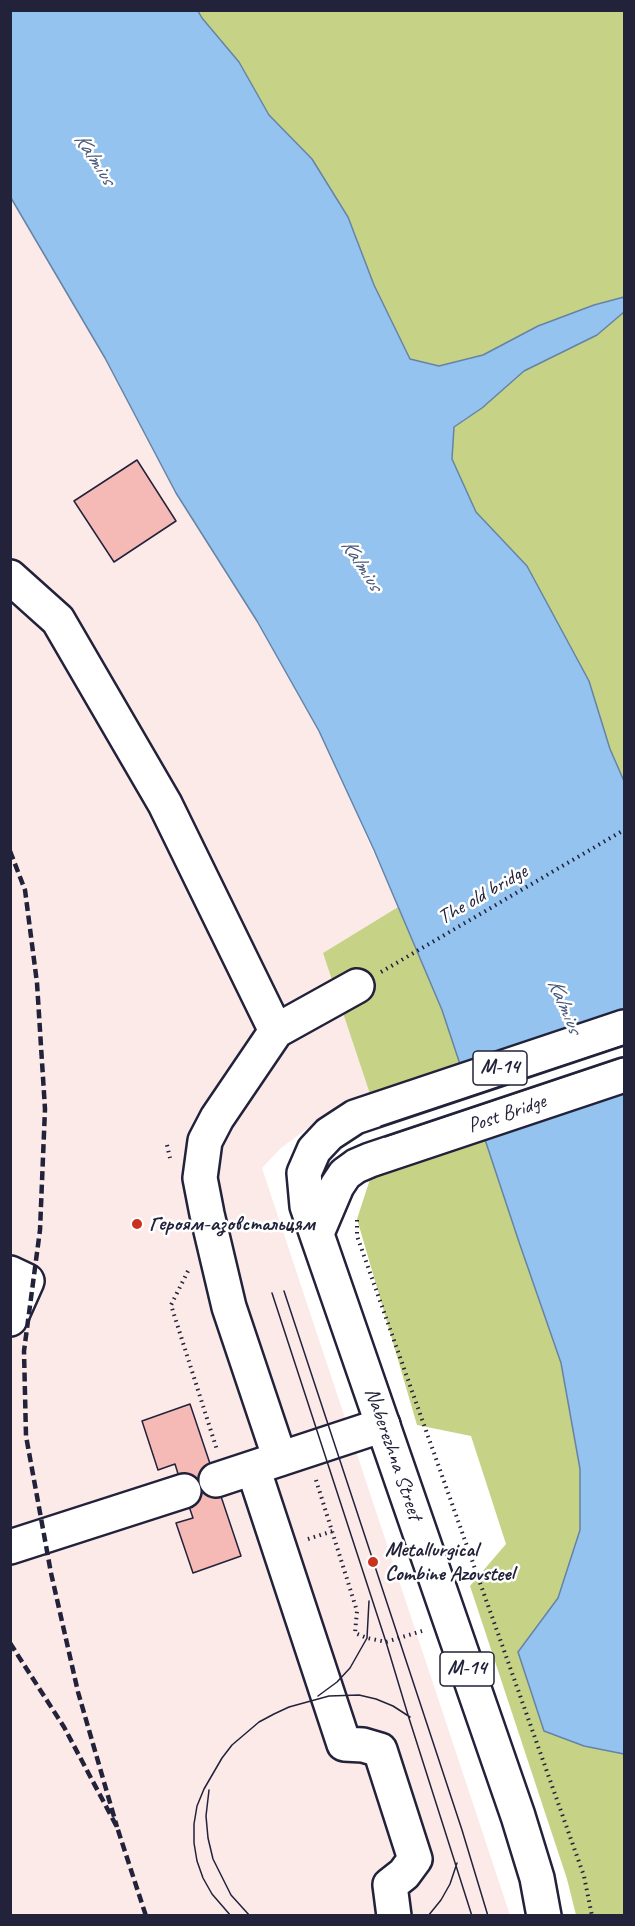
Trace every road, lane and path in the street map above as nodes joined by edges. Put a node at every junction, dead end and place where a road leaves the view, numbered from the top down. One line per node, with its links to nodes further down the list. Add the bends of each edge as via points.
1 (10, 577): 5 (main road, via 58,620 165,804)
2 (624, 830): 3 (path, The old bridge)
3 (357, 986): 5 (main road)
4 (624, 1027): 7 (main road, М-14, via 348,1121 314,1150 304,1173 307,1206)
5 (276, 1031): 13 (main road, via 205,1140 200,1178 229,1307)
6 (624, 1075): 7 (main road, Post Bridge / М-14, via 363,1163 345,1174 337,1186)
7 (317, 1233): 12 (main road, Naberezhna Street / М-14)
8 (357, 1236): 19 (path, via 581,1865)
9 (10, 1273): 11 (main road, via 27,1281)
10 (171, 1305): 13 (path)
11 (10, 1319)
12 (383, 1425): 13 (main road); 18 (main road, Naberezhna Street / М-14, via 518,1816)
13 (256, 1467): 16 (path, via 357,1611 355,1633); 17 (main road, via 344,1744 380,1750 415,1859 390,1885)
14 (184, 1491): 15 (main road)
15 (10, 1547)
16 (367, 1638)
17 (394, 1916)
18 (544, 1916)
19 (592, 1916)

